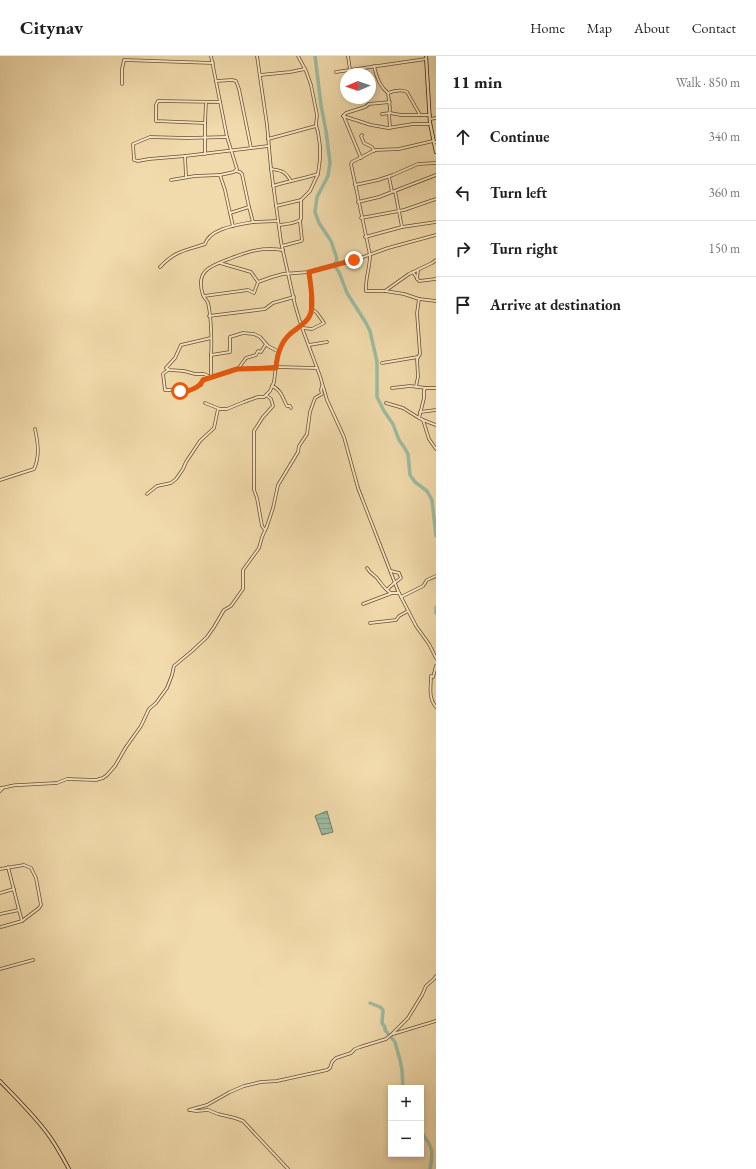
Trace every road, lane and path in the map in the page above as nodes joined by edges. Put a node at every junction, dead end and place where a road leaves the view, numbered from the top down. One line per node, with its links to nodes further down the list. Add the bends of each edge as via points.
1 (125, 56): 7 (street)
2 (211, 56): 8 (street)
3 (257, 56): 15 (street)
4 (298, 56): 12 (street)
5 (348, 56): 10 (street)
6 (426, 57): 9 (street); 25 (main road)
7 (124, 60): 8 (street); 17 (street)
8 (212, 63): 16 (street)
9 (374, 66): 11 (street); 18 (street, via 384,90)
10 (350, 68)
11 (362, 68)
12 (305, 69): 15 (street); 31 (street, via 312,88 317,115)
13 (340, 71): 14 (street)
14 (336, 72)
15 (260, 75): 36 (street)
16 (216, 81): 20 (street); 39 (street, via 236,81)
17 (122, 84)
18 (388, 93): 21 (street); 24 (street, via 407,92)
19 (206, 102): 20 (street); 29 (street); 29 (street, via 158,101 156,105 156,121)
20 (220, 102): 34 (street)
21 (390, 102): 22 (street); 26 (street, via 369,104)
22 (390, 112): 23 (street); 24 (street); 32 (street)
23 (382, 114)
24 (420, 115): 25 (street)
25 (430, 115): 28 (main road)
26 (343, 116): 32 (street); 45 (street)
27 (436, 118): 28 (street)
28 (430, 119): 30 (main road)
29 (205, 123): 35 (street)
30 (430, 124): 32 (street); 37 (main road)
31 (316, 126): 36 (street); 49 (street, via 320,146)
32 (390, 128)
33 (362, 135): 41 (street, via 364,143)
34 (227, 137): 35 (street); 40 (street)
35 (205, 138): 43 (street); 44 (street, via 150,136 133,144 134,160 138,161)
36 (268, 139): 38 (street)
37 (435, 142): 41 (street); 42 (main road)
38 (268, 146): 39 (street); 47 (street)
39 (251, 148): 40 (street)
40 (232, 150): 43 (street); 48 (street)
41 (374, 151): 45 (street)
42 (436, 152)
43 (205, 154): 44 (street)
44 (185, 156): 52 (street)
45 (361, 158): 56 (street, via 350,164)
46 (436, 163): 53 (street, via 418,164)
47 (271, 169): 55 (street, via 287,174); 57 (street)
48 (236, 171): 50 (street); 63 (street, via 242,174)
49 (318, 174): 55 (street); 60 (street, via 310,191)
50 (220, 175): 52 (street); 65 (street)
51 (436, 175): 58 (street)
52 (186, 177): 54 (street)
53 (389, 177): 56 (street); 58 (street)
54 (171, 180)
55 (291, 180): 57 (street)
56 (355, 185): 61 (street)
57 (273, 186): 62 (street)
58 (394, 192): 61 (street); 64 (street)
59 (436, 199): 64 (street)
60 (301, 200): 62 (street); 68 (street)
61 (358, 202): 66 (street)
62 (276, 206): 67 (street)
63 (249, 207): 65 (street); 69 (street)
64 (399, 211): 66 (street); 73 (street)
65 (230, 213): 72 (street)
66 (361, 218): 75 (street)
67 (278, 221): 69 (street); 71 (street)
68 (300, 221): 71 (street); 76 (street, via 302,240)
69 (253, 222): 72 (street)
70 (436, 222): 73 (street)
71 (279, 225): 76 (street)
72 (233, 226): 81 (street, via 220,230 205,244 171,256)
73 (402, 227): 75 (street)
74 (436, 235): 78 (street)
75 (365, 237): 78 (street)
76 (282, 246): 77 (street)
77 (283, 250): 80 (street, via 256,250); 85 (street)
78 (370, 255): 83 (street); 89 (street, via 366,291)
79 (436, 260): 82 (street)
80 (219, 263): 88 (street, via 251,272); 90 (street, via 203,273 201,278)
81 (160, 267)
82 (418, 270): 84 (street); 86 (street)
83 (309, 272): 85 (street); 94 (street)
84 (413, 272): 86 (street); 89 (street)
85 (289, 274): 88 (street); 91 (street)
86 (417, 279): 87 (street)
87 (436, 279)
88 (258, 282): 90 (street, via 254,293 248,290)
89 (384, 291): 92 (street)
90 (204, 296): 95 (street, via 208,302)
91 (294, 298): 95 (street, via 273,303 265,309); 96 (street)
92 (419, 299): 93 (street); 104 (street)
93 (436, 301)
94 (312, 309): 96 (street, via 307,320); 97 (street, via 324,323 312,329)
95 (209, 316): 98 (street)
96 (301, 324): 97 (street); 102 (street, via 286,338)
97 (303, 328): 101 (street)
98 (211, 338): 103 (street); 109 (street, via 181,345 175,358 166,368)
99 (327, 342): 101 (street)
100 (266, 344): 102 (street); 103 (street, via 254,334 243,333 230,337 230,352); 108 (street, via 254,357 246,358)
101 (309, 345): 107 (street)
102 (279, 352): 106 (street)
103 (210, 355): 110 (street)
104 (418, 357): 105 (street); 113 (street)
105 (382, 363)
106 (276, 368): 107 (street); 108 (street); 112 (street)
107 (317, 368): 111 (street)
108 (238, 369): 110 (street)
109 (168, 370): 110 (street); 110 (street, via 164,374 165,390 186,392)
110 (211, 377)
111 (323, 385): 131 (street, via 322,394 315,398 310,412 307,434 278,485 274,508); 133 (street, via 344,438 358,488)
112 (272, 386): 117 (street); 120 (street)
113 (416, 386): 114 (street); 115 (street)
114 (392, 388)
115 (426, 388): 116 (street); 123 (street)
116 (436, 388)
117 (266, 395): 121 (street, via 227,409); 131 (street, via 271,399 273,406 254,431 254,490)
118 (205, 403): 121 (street)
119 (386, 403): 124 (street, via 403,408)
120 (291, 408)
121 (218, 409): 130 (street, via 214,428 200,441 176,479 172,483 157,486)
122 (436, 410): 123 (street)
123 (420, 412): 124 (street)
124 (419, 418): 125 (street)
125 (423, 420): 126 (street); 128 (street, via 429,439)
126 (436, 425)
127 (35, 430): 129 (street, via 38,453 34,469)
128 (436, 449)
129 (0, 480)
130 (148, 494)
131 (265, 530): 146 (street, via 259,548 243,570 243,589 240,595 224,610 207,637 174,666 167,688 150,709 107,775 96,780 67,779 57,783 15,784)
132 (367, 568): 136 (street)
133 (391, 571): 135 (street); 135 (street, via 401,575)
134 (436, 576): 139 (street)
135 (395, 582): 136 (street); 138 (street)
136 (387, 590): 137 (street)
137 (392, 593): 138 (street); 140 (street)
138 (399, 593): 139 (street)
139 (401, 597): 141 (street)
140 (363, 604)
141 (408, 611): 142 (street, via 396,620); 143 (street)
142 (370, 623)
143 (436, 658)
144 (436, 666): 145 (street, via 433,677 431,676 430,695)
145 (436, 707)
146 (2, 788): 147 (street)
147 (0, 791)
148 (8, 867): 149 (street); 150 (street); 154 (street, via 24,864 31,868 36,878 41,905)
149 (0, 869)
150 (14, 889): 151 (street); 152 (street)
151 (0, 893)
152 (19, 910): 153 (street); 154 (street)
153 (0, 914)
154 (22, 921): 155 (street)
155 (1, 927)
156 (33, 960): 157 (street)
157 (0, 969)
158 (436, 976): 160 (street, via 426,986 408,1018)
159 (436, 1021): 160 (street)
160 (392, 1034): 163 (street, via 386,1039 336,1058 327,1070 244,1086 207,1106 189,1110 208,1110 243,1121)
161 (0, 1081): 162 (main road, via 49,1136)
162 (69, 1169)
163 (288, 1169)

